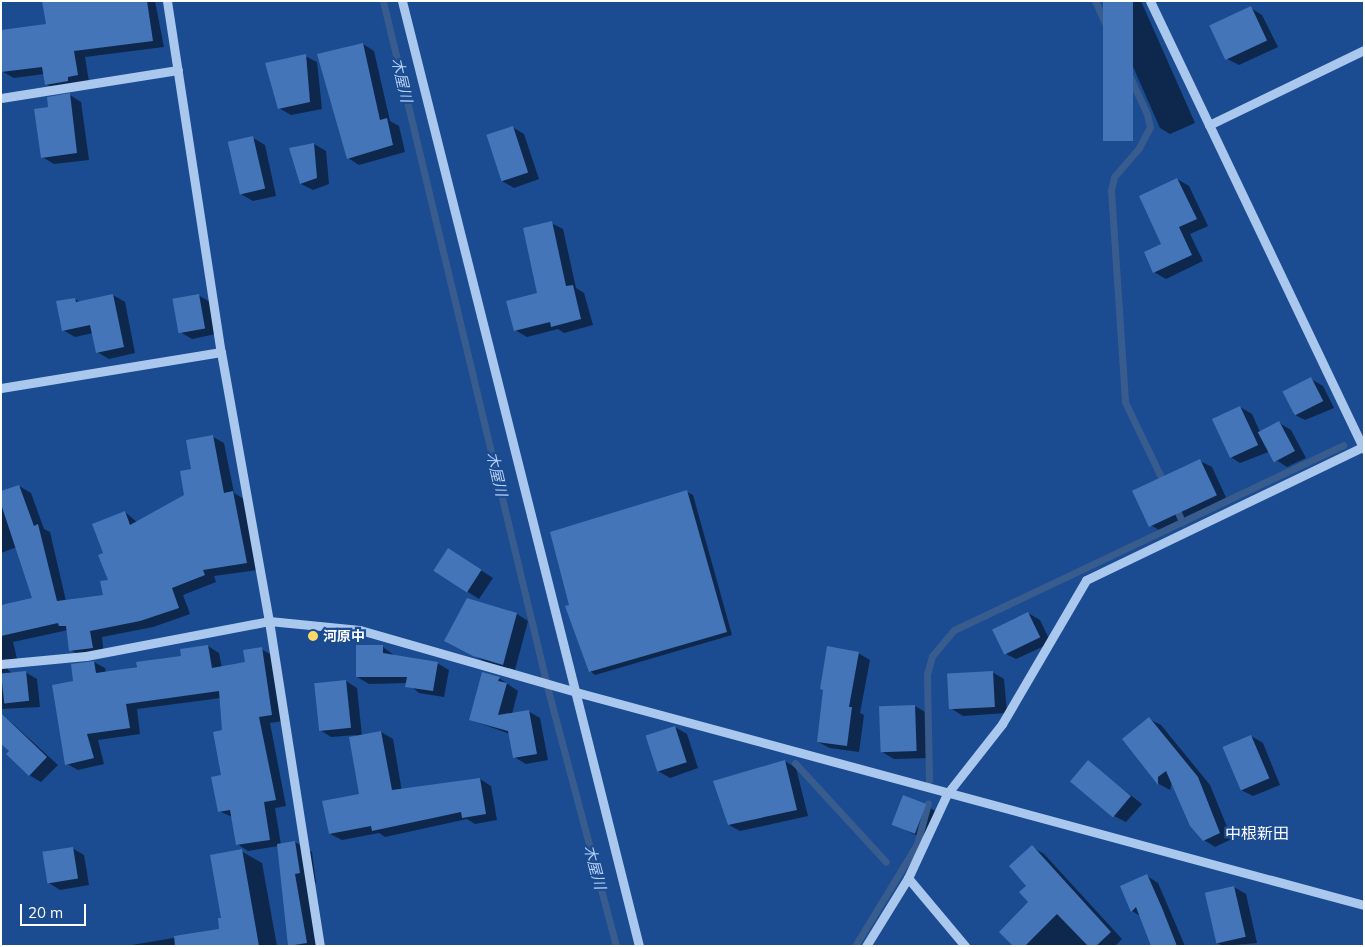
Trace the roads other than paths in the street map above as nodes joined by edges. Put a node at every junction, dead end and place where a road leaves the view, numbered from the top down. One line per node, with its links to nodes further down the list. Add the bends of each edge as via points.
1 (167, 1): 5 (street)
2 (402, 1): 13 (street)
3 (1150, 1): 7 (street)
4 (1364, 50): 7 (street)
5 (178, 70): 6 (street); 8 (street)
6 (1, 98)
7 (1209, 125): 10 (street)
8 (221, 352): 9 (street); 11 (street)
9 (1, 388)
10 (1363, 447): 14 (street, via 1086,580 1002,724)
11 (269, 621): 12 (street, via 86,656); 13 (street, via 360,630 524,674); 17 (street)
12 (1, 664)
13 (576, 692): 14 (street); 18 (street)
14 (947, 794): 15 (street); 16 (street)
15 (908, 878): 19 (street); 20 (street)
16 (1364, 905)
17 (320, 946)
18 (640, 946)
19 (866, 946)
20 (965, 946)

